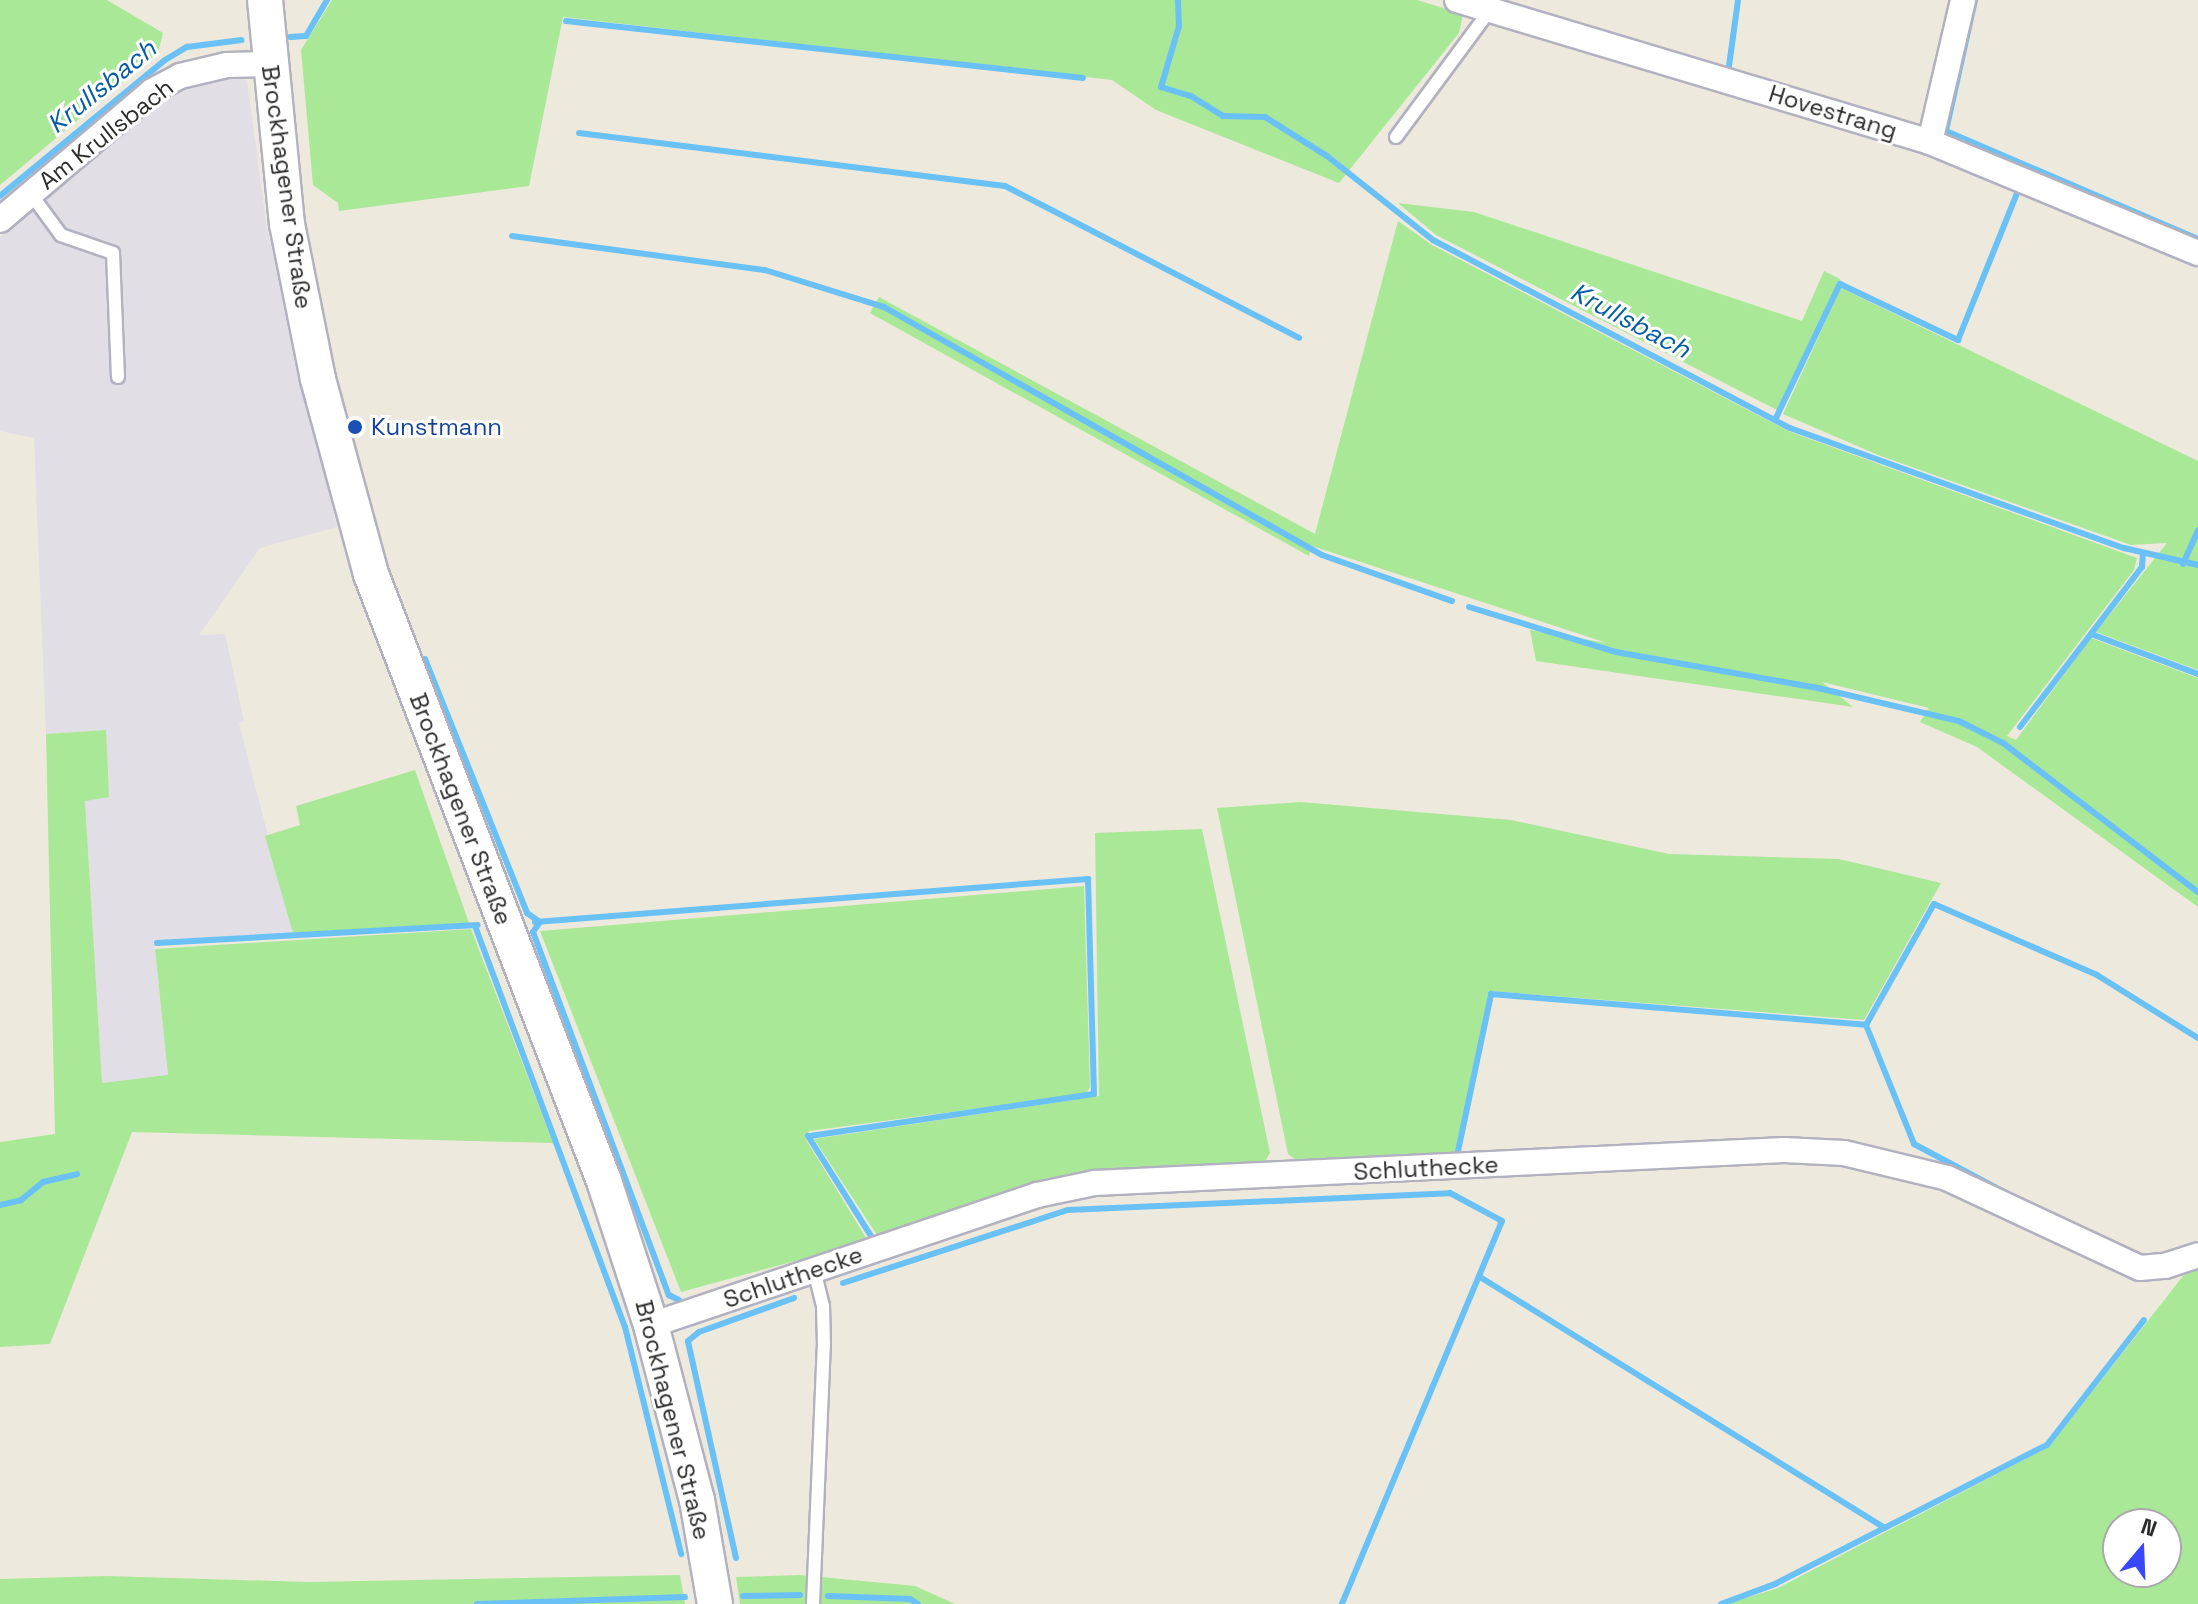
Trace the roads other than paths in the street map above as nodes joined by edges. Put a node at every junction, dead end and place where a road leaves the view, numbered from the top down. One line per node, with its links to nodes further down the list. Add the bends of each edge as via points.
1 (265, 0): 5 (main road, Brockhagener Straße)
2 (1457, 0): 4 (street, Hovestrang)
3 (1963, 0): 7 (street)
4 (1490, 10): 6 (lane); 7 (street, Hovestrang)
5 (269, 64): 8 (street, Am Krullsbach, via 192,73 152,91); 14 (main road, Brockhagener Straße, via 287,224 304,315 371,574 604,1181)
6 (1396, 137)
7 (1930, 142): 10 (street, Hovestrang)
8 (31, 194): 9 (street, Am Krullsbach); 11 (lane, via 61,235 113,253)
9 (0, 220)
10 (2198, 253)
11 (118, 377)
12 (2198, 1255): 13 (street, Schluthecke, via 2140,1268 1947,1178 1856,1155 1784,1150 1095,1183 1037,1195)
13 (814, 1270): 14 (street, Schluthecke); 16 (lane, via 823,1306 824,1346)
14 (651, 1325): 15 (main road, Brockhagener Straße, via 697,1500)
15 (715, 1604)
16 (813, 1604)

